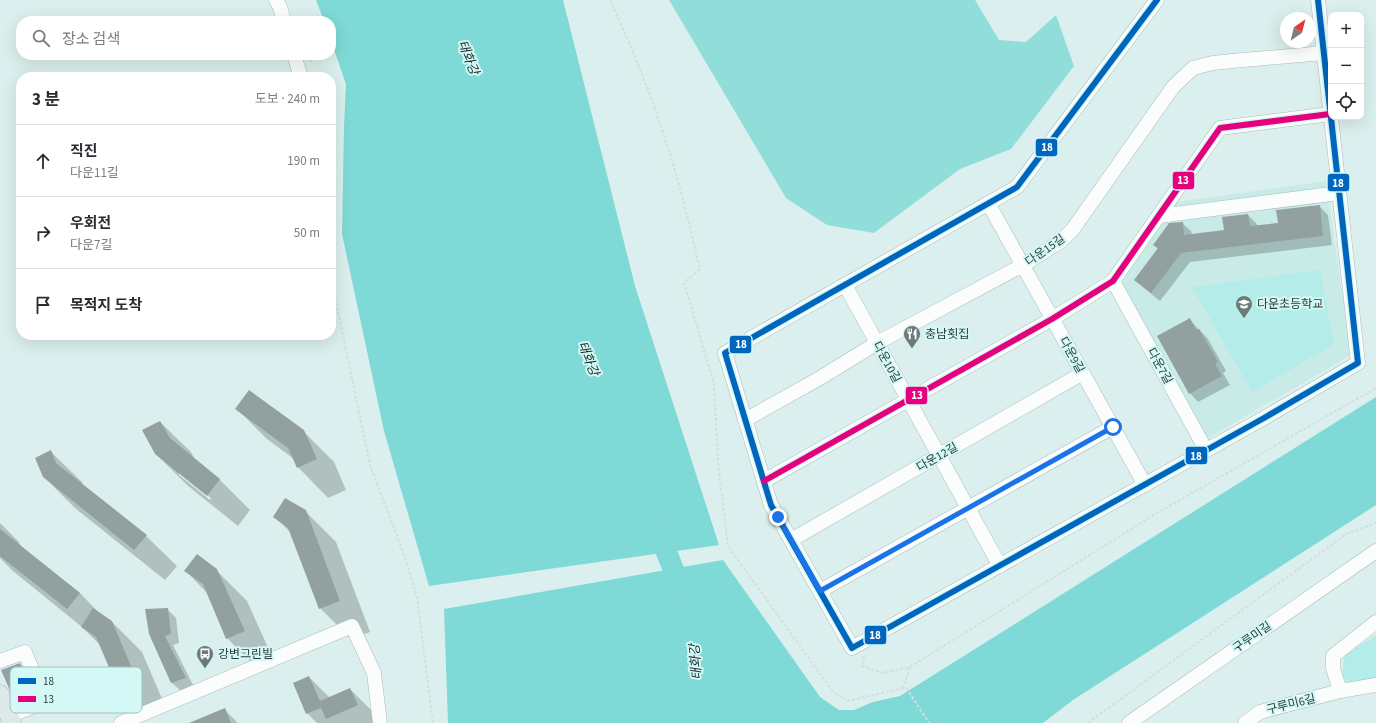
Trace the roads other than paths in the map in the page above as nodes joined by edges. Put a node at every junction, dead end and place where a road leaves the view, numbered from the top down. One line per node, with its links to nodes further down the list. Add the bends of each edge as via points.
1 (276, 0): 4 (street)
2 (1157, 0): 12 (street, via 1017,187)
3 (1318, 0): 5 (street)
4 (283, 16)
5 (1324, 52): 8 (street); 14 (street, 다운15길, via 1193,68 1173,87 1073,229 1061,241)
6 (296, 60): 7 (street)
7 (299, 72)
8 (1328, 93)
9 (1328, 114): 13 (street, via 1220,128)
10 (1331, 120): 11 (street)
11 (1339, 193): 13 (street); 23 (street, via 1358,363)
12 (988, 203): 14 (street, 다운9길); 16 (street)
13 (1159, 216): 15 (street)
14 (1023, 265): 17 (street, 다운9길); 18 (street, 다운15길)
15 (1113, 281): 17 (street); 23 (street, 다운7길)
16 (844, 285): 18 (street, 다운10길); 21 (street, via 724,353)
17 (1052, 319): 19 (street, 다운9길); 20 (street)
18 (877, 343): 20 (street, 다운10길); 21 (street, 다운15길)
19 (1083, 373): 22 (street, 다운9길); 24 (street, 다운12길)
20 (908, 400): 24 (street, 다운10길); 25 (street)
21 (745, 420): 25 (street)
22 (1113, 427): 26 (street, 다운9길); 27 (street)
23 (1206, 450): 26 (street)
24 (939, 456): 27 (street, 다운10길); 28 (street, 다운12길)
25 (764, 481): 28 (street, via 771,505)
26 (1145, 485): 30 (street)
27 (968, 508): 30 (street, 다운10길); 31 (street)
28 (791, 540): 31 (street)
29 (1376, 551): 42 (street, 구루미길)
30 (1000, 566): 31 (street, via 852,648)
31 (820, 591)
32 (1376, 622): 36 (street, via 1333,656 1333,668)
33 (0, 661): 34 (street, via 25,652)
34 (31, 667)
35 (1376, 685): 36 (street, 구루미6길)
36 (1340, 691): 43 (street, 구루미6길, via 1260,712)
37 (0, 694): 39 (main road)
38 (22, 713): 39 (street)
39 (10, 719)
40 (121, 723): 41 (street, via 352,626 374,673)
41 (380, 723)
42 (1129, 723)
43 (1245, 723)

